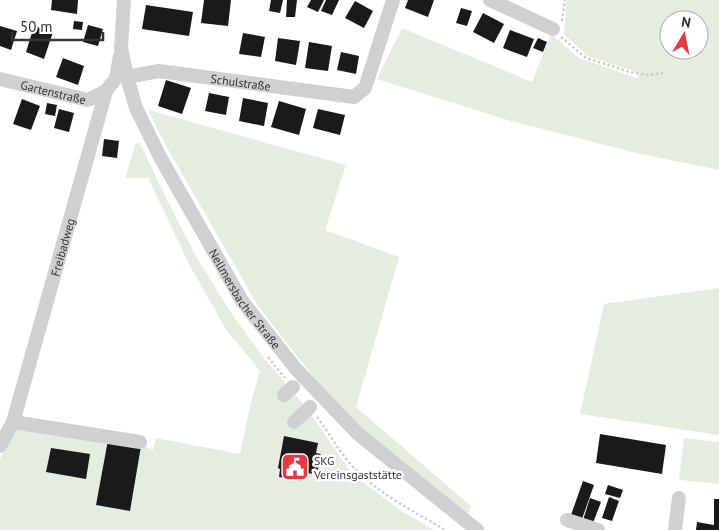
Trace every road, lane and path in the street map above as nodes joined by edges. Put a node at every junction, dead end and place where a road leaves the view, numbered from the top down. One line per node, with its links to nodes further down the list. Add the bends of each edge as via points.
1 (124, 0): 6 (street, Nellmersbacher Straße)
2 (393, 0): 8 (street, Schulstraße, via 365,88 354,97 159,71)
3 (490, 0): 5 (street)
4 (564, 0): 5 (path, via 562,25)
5 (553, 29): 7 (path, via 586,58 630,72)
6 (121, 48): 8 (street, Nellmersbacher Straße); 10 (street, Freibadweg, via 116,78)
7 (663, 73)
8 (127, 77): 18 (street, Nellmersbacher Straße, via 136,108 160,157 248,309 296,369 357,433)
9 (0, 79): 10 (street, Gartenstraße, via 88,100)
10 (106, 91): 12 (street, Freibadweg)
11 (310, 407): 13 (street)
12 (13, 422): 14 (street); 15 (street, Freibadweg)
13 (294, 422)
14 (140, 442)
15 (0, 446)
16 (679, 498): 20 (street)
17 (567, 520): 19 (street)
18 (477, 530)
19 (598, 530)
20 (675, 530)

